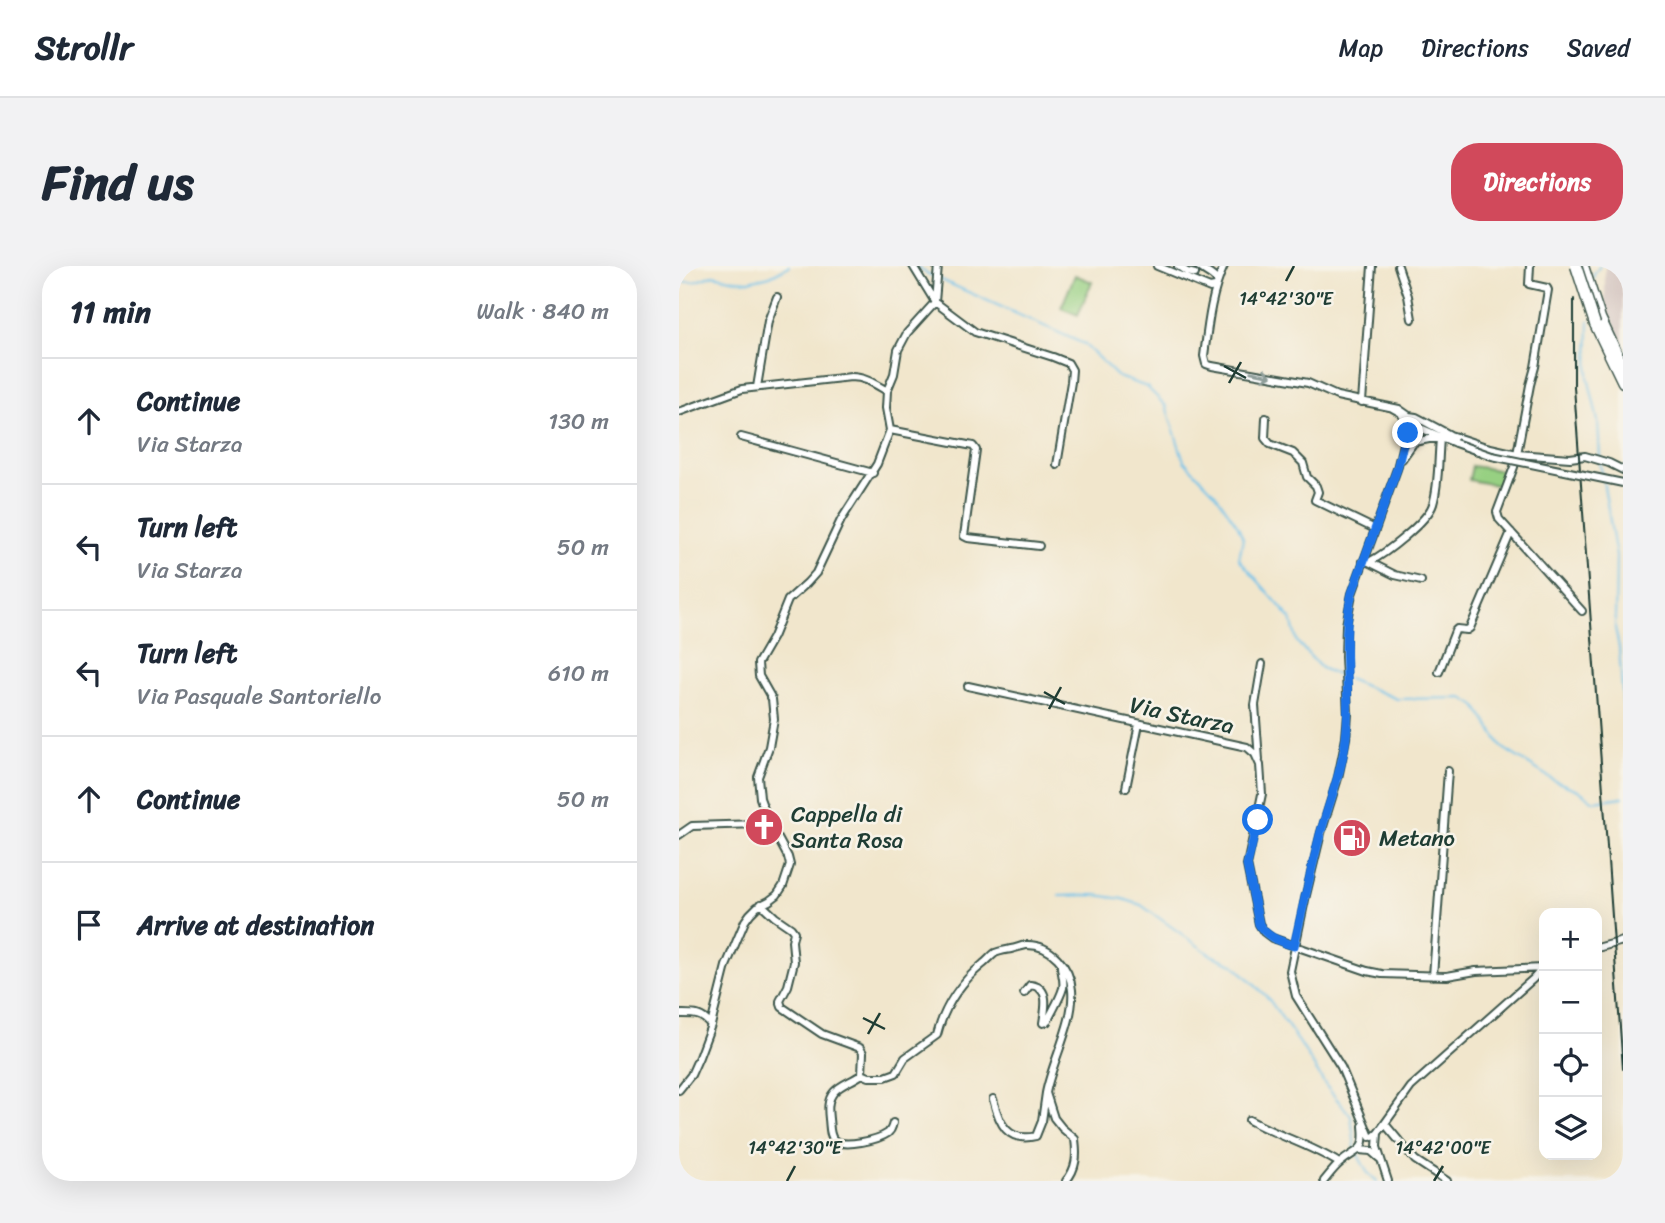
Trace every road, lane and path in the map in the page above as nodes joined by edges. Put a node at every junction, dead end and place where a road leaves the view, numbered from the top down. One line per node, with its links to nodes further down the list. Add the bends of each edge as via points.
1 (913, 266): 15 (street)
2 (938, 266): 15 (street)
3 (1157, 266): 11 (street)
4 (1178, 266): 11 (street)
5 (1223, 266): 11 (street, via 1213,273); 12 (street)
6 (1372, 266): 23 (street)
7 (1398, 266): 17 (street)
8 (1530, 266): 34 (street, via 1529,284 1548,290)
9 (1576, 266): 18 (highway, bridge)
10 (1583, 266): 18 (highway)
11 (1198, 273): 12 (street, via 1215,277); 13 (street)
12 (1216, 284): 13 (street); 16 (street)
13 (1205, 286): 16 (street)
14 (777, 297): 21 (street, via 768,321)
15 (933, 299): 22 (street, via 901,342); 35 (street, via 975,331 1069,363 1071,382)
16 (1212, 303): 23 (street, one-way to 23, via 1206,364 1308,383)
17 (1412, 319)
18 (1597, 321): 19 (highway); 20 (highway)
19 (1623, 367)
20 (1623, 382)
21 (757, 387): 22 (street, via 859,377); 24 (street)
22 (887, 391): 29 (street)
23 (1362, 402): 26 (street, via 1392,408)
24 (679, 412)
25 (1266, 418): 40 (street, via 1267,442 1293,453 1303,463 1318,492 1315,500)
26 (1407, 419): 27 (street); 28 (street); 30 (street)
27 (1424, 420): 28 (street); 34 (street, via 1458,438)
28 (1418, 427): 30 (street); 32 (street); 33 (street)
29 (890, 430): 38 (street); 42 (street, via 973,446 964,536)
30 (1405, 436): 33 (street); 36 (street)
31 (741, 437): 38 (street)
32 (1442, 439): 33 (street); 39 (street, bridge, via 1492,456); 43 (street, via 1431,509 1390,549)
33 (1414, 442): 36 (street)
34 (1517, 453): 37 (street, via 1585,456); 41 (street, via 1497,512)
35 (1057, 465)
36 (1397, 469): 40 (street)
37 (1623, 470)
38 (873, 473): 53 (street, via 841,520 816,573 788,600 758,663 775,719 758,777)
39 (1623, 483)
40 (1375, 530): 43 (street)
41 (1511, 532): 45 (street); 47 (street, via 1470,628 1455,631)
42 (1039, 546)
43 (1366, 562): 44 (street); 57 (street, via 1348,609 1348,714 1342,761)
44 (1420, 581)
45 (1582, 611)
46 (1262, 664): 50 (street, via 1255,705)
47 (1439, 672)
48 (968, 686): 49 (street, Via Starza)
49 (1139, 724): 50 (street, Via Starza, via 1247,747); 52 (street)
50 (1260, 765): 57 (street, via 1262,794 1247,865 1254,904 1263,932)
51 (1448, 771): 62 (street)
52 (1126, 788)
53 (768, 820): 54 (street, via 692,826); 55 (street, via 790,864 777,895)
54 (679, 835)
55 (761, 904): 65 (street, via 745,921 726,966); 66 (street, via 793,932 795,962 780,1001 782,1007 822,1034 860,1048)
56 (1623, 940): 58 (street)
57 (1294, 946): 62 (street, via 1382,974); 70 (street, via 1290,971 1296,996 1341,1067)
58 (1602, 946)
59 (1061, 963): 63 (street, via 1063,988 1047,1022 1043,1023 1047,1001 1042,991 1030,985); 66 (street, via 1052,953 1027,945 995,953 963,983 937,1035 905,1058 897,1073 885,1077); 68 (street, via 1069,974 1072,1000)
60 (1539, 968): 62 (street)
61 (1541, 971): 73 (street, via 1411,1087)
62 (1433, 976)
63 (1024, 993)
64 (679, 1014): 65 (street, via 704,1017)
65 (711, 1025): 67 (street, via 691,1075)
66 (862, 1074): 72 (street, via 831,1095 831,1137 842,1144 863,1141 886,1134)
67 (679, 1090)
68 (1046, 1093): 69 (street, via 1042,1121 1036,1136 1029,1138 1008,1133); 76 (street, via 1054,1118 1075,1139 1077,1160)
69 (993, 1099)
70 (1363, 1118): 73 (street); 73 (street, via 1371,1128)
71 (1249, 1120): 74 (street)
72 (893, 1123)
73 (1372, 1140): 74 (street); 75 (street); 78 (street)
74 (1339, 1163): 77 (street)
75 (1388, 1179)
76 (1066, 1181)
77 (1324, 1181)
78 (1447, 1181)

